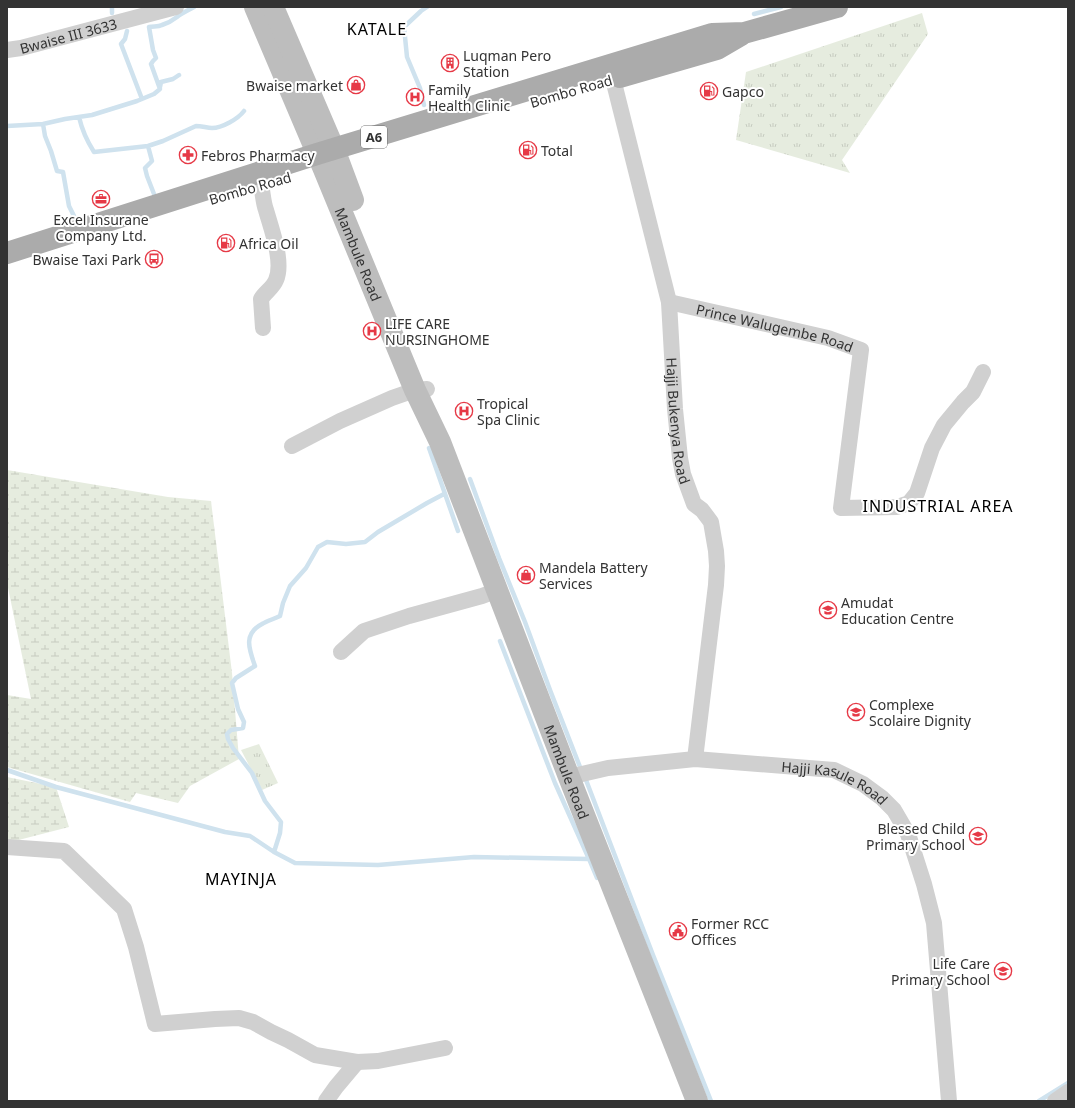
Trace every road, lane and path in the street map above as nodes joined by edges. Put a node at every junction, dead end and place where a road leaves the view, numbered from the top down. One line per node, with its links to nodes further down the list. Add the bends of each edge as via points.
1 (176, 7): 6 (street, Bwaise III 3633)
2 (255, 7): 8 (street)
3 (273, 7): 8 (street)
4 (837, 7): 5 (main road, Bombo Road)
5 (744, 33): 7 (main road, Bombo Road / A6, via 717,49); 8 (main road, Bombo Road / A6, via 712,34)
6 (7, 50)
7 (613, 79): 8 (main road, Bombo Road / A6); 12 (street, Hajji Bukenya Road)
8 (328, 158): 9 (main road, Bombo Road); 10 (main road, Bombo Road / A6); 15 (street, Mambule Road)
9 (261, 185): 11 (main road, Bombo Road); 13 (street, via 278,263 277,279 261,299)
10 (7, 253)
11 (7, 266)
12 (669, 302): 14 (street, Prince Walugembe Road, via 828,338 861,350 841,508 898,507 909,503 917,493 932,448 944,425 973,392); 19 (street, Hajji Bukenya Road, via 680,458 694,504 711,522 717,566)
13 (263, 328)
14 (984, 372)
15 (421, 389): 16 (street, via 392,398); 17 (street, Mambule Road)
16 (292, 446)
17 (498, 590): 18 (street, via 364,631); 20 (street, Mambule Road)
18 (342, 652)
19 (694, 759): 20 (street, Hajji Kasule Road, via 608,768); 27 (street, Hajji Kasule Road, via 834,770 863,784 894,810 908,834 934,924)
20 (569, 777): 26 (street, Mambule Road)
21 (7, 847): 23 (street, via 64,851 124,909 155,1024 239,1018 253,1022 315,1055)
22 (445, 1048): 23 (street, via 378,1061)
23 (357, 1062): 25 (street)
24 (1068, 1092): 28 (street)
25 (326, 1101)
26 (697, 1101)
27 (948, 1101)
28 (1055, 1101)

